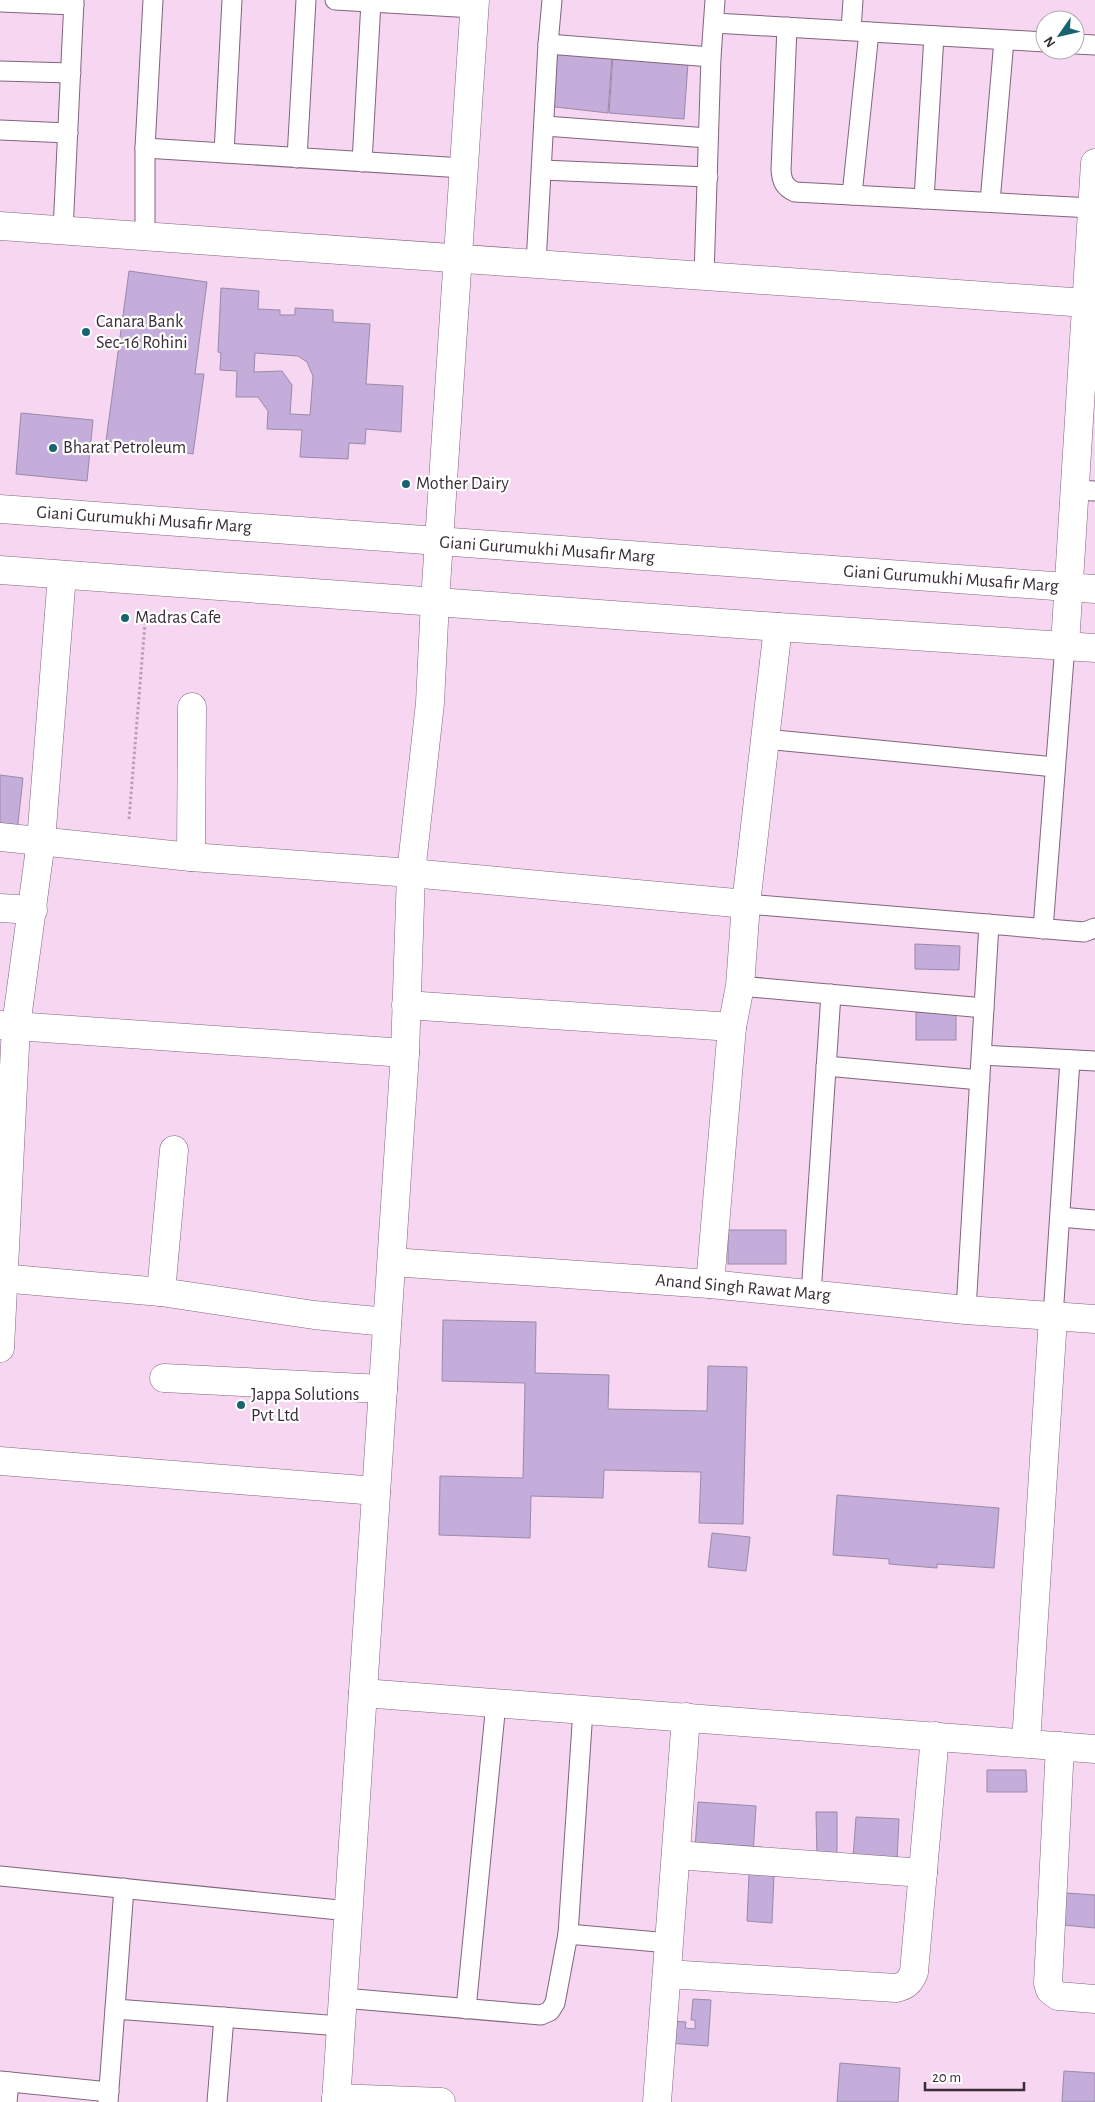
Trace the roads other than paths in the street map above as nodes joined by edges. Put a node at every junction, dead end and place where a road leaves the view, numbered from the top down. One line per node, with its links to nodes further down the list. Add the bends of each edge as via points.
1 (153, 0): 26 (lane)
2 (232, 0): 27 (lane)
3 (306, 0): 28 (lane)
4 (335, 0): 10 (lane)
5 (552, 0): 18 (lane)
6 (715, 0): 12 (lane)
7 (853, 0): 14 (lane)
8 (0, 2): 9 (lane)
9 (74, 2): 21 (lane)
10 (371, 2): 11 (lane); 29 (lane)
11 (474, 4): 31 (street)
12 (714, 23): 13 (lane); 19 (lane)
13 (787, 27): 14 (lane); 34 (lane, via 782,180 795,192)
14 (860, 31): 15 (lane); 34 (lane)
15 (934, 36): 16 (lane); 35 (lane)
16 (1004, 40): 17 (lane); 36 (lane)
17 (1035, 42)
18 (548, 44): 19 (lane); 22 (lane)
19 (711, 57): 25 (lane)
20 (0, 71): 21 (lane)
21 (71, 73): 24 (lane)
22 (544, 126): 25 (lane); 32 (lane)
23 (0, 130): 24 (lane)
24 (68, 133): 39 (lane)
25 (708, 138): 33 (lane)
26 (145, 148): 27 (lane); 40 (lane)
27 (224, 153): 28 (lane)
28 (297, 158): 29 (lane)
29 (362, 162): 31 (lane)
30 (1095, 163): 37 (street)
31 (463, 168): 41 (street)
32 (542, 170): 33 (lane); 42 (lane)
33 (708, 176): 43 (lane)
34 (852, 195): 35 (lane)
35 (924, 199): 36 (lane)
36 (990, 202): 37 (lane)
37 (1092, 208): 44 (street)
38 (0, 226): 39 (street)
39 (62, 230): 40 (street)
40 (145, 236): 41 (street)
41 (458, 259): 42 (street); 48 (street)
42 (536, 264): 43 (street)
43 (704, 276): 44 (street)
44 (1086, 303): 45 (street)
45 (1090, 338): 46 (street)
46 (1085, 490): 51 (street)
47 (0, 509): 48 (street, Giani Gurumukhi Musafir Marg)
48 (439, 542): 51 (street, Giani Gurumukhi Musafir Marg); 53 (street)
49 (0, 570): 50 (street)
50 (62, 575): 53 (street); 61 (street)
51 (1068, 587): 52 (street, Giani Gurumukhi Musafir Marg); 55 (street)
52 (1095, 589)
53 (435, 601): 54 (street); 63 (street, via 430,703)
54 (778, 627): 55 (street); 58 (street)
55 (1065, 645): 56 (street); 59 (lane)
56 (1095, 648)
57 (192, 707): 62 (street)
58 (765, 739): 59 (lane); 64 (street)
59 (1055, 766): 69 (lane)
60 (0, 837): 61 (street)
61 (41, 841): 62 (street); 66 (street)
62 (191, 857): 63 (street)
63 (411, 873): 64 (street); 72 (street)
64 (746, 904): 67 (lane); 70 (street)
65 (0, 908): 66 (street)
66 (33, 910): 74 (street)
67 (989, 924): 69 (lane); 73 (lane)
68 (1095, 928): 69 (lane, via 1084,932)
69 (1043, 929)
70 (740, 986): 71 (lane); 75 (street)
71 (831, 994): 73 (lane); 80 (lane)
72 (406, 1005): 75 (street); 76 (street)
73 (984, 1008): 77 (lane)
74 (8, 1025): 76 (street); 86 (street)
75 (732, 1027): 87 (street)
76 (405, 1053): 85 (street)
77 (982, 1055): 78 (lane); 81 (lane)
78 (1070, 1060): 79 (lane); 83 (lane)
79 (1095, 1061)
80 (826, 1066): 81 (lane); 89 (lane)
81 (980, 1080): 90 (lane)
82 (174, 1150): 88 (street)
83 (1060, 1217): 84 (lane); 91 (lane)
84 (1095, 1220)
85 (392, 1262): 87 (street, Anand Singh Rawat Marg); 93 (street)
86 (2, 1278): 88 (street); 94 (street)
87 (710, 1284): 89 (street, Anand Singh Rawat Marg)
88 (161, 1292): 93 (street, via 314,1315)
89 (811, 1294): 90 (street, Anand Singh Rawat Marg)
90 (966, 1310): 91 (street, Anand Singh Rawat Marg)
91 (1053, 1317): 92 (street, Anand Singh Rawat Marg); 104 (street)
92 (1095, 1319)
93 (387, 1322): 96 (street)
94 (0, 1348)
95 (164, 1378): 96 (street)
96 (383, 1389): 98 (street)
97 (0, 1461): 98 (street)
98 (376, 1491): 99 (street)
99 (363, 1693): 100 (street); 111 (street)
100 (496, 1703): 101 (street); 118 (lane)
101 (583, 1710): 102 (street); 112 (lane)
102 (686, 1717): 103 (street); 107 (street)
103 (935, 1736): 104 (street); 108 (street)
104 (1026, 1744): 105 (street)
105 (1060, 1746): 106 (street); 116 (street, via 1048,1983 1050,1990 1058,1996)
106 (1095, 1749)
107 (676, 1855): 108 (street); 113 (street)
108 (923, 1873): 114 (street, via 914,1972 904,1986)
109 (0, 1876): 110 (lane)
110 (124, 1888): 111 (lane); 117 (lane)
111 (349, 1910): 115 (street)
112 (568, 1934): 113 (lane); 118 (lane, via 555,2003 550,2011 532,2015)
113 (669, 1943): 114 (street)
114 (667, 1974): 127 (street)
115 (343, 1998): 118 (lane); 120 (street)
116 (1095, 1999)
117 (115, 2009): 119 (lane); 122 (lane)
118 (466, 2009)
119 (224, 2017): 120 (lane); 125 (lane)
120 (341, 2026): 123 (street)
121 (4, 2082): 122 (lane); 124 (lane)
122 (108, 2097)
123 (336, 2100): 126 (street)
124 (7, 2102)
125 (217, 2102)
126 (440, 2102)
127 (657, 2102)

